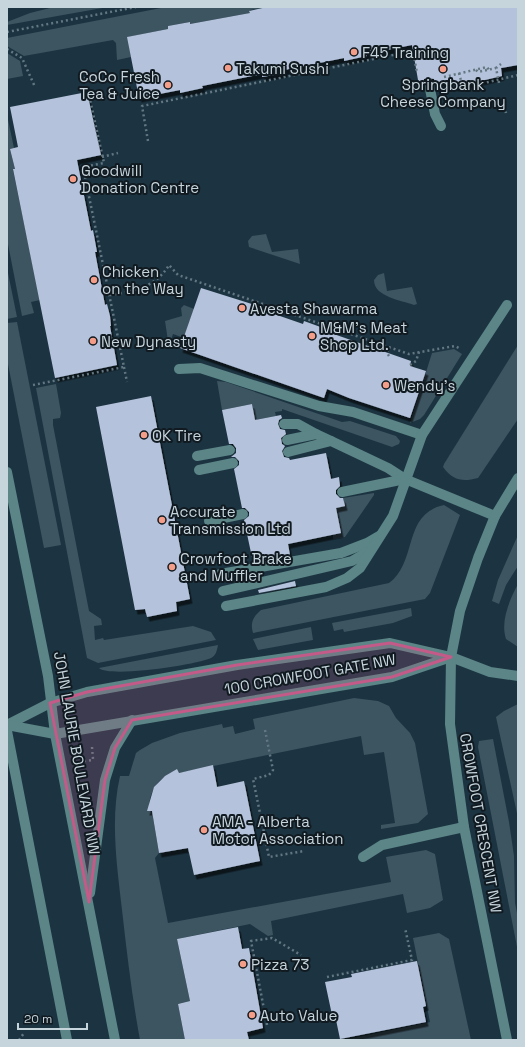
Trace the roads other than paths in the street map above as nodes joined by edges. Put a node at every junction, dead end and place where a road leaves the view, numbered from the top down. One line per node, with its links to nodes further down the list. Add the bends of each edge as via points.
1 (429, 84): 2 (street, via 435,114)
2 (441, 126)
3 (507, 305): 7 (street)
4 (179, 369): 7 (street, via 200,368 319,406 353,412)
5 (284, 424): 6 (street, via 298,424)
6 (316, 434): 8 (street); 9 (street)
7 (422, 435): 17 (street)
8 (287, 440)
9 (330, 441): 11 (street); 17 (street, via 388,468)
10 (230, 450): 12 (street)
11 (288, 452)
12 (197, 456)
13 (233, 463): 14 (street)
14 (199, 470)
15 (7, 472): 29 (street, JOHN LAURIE BOULEVARD NW, via 48,676)
16 (518, 478): 20 (street, CROWFOOT CRESCENT NW)
17 (405, 479): 18 (street); 20 (street); 22 (street, via 394,516)
18 (342, 492)
19 (243, 514): 21 (street)
20 (495, 516): 27 (street, CROWFOOT CRESCENT NW, via 460,611)
21 (210, 521)
22 (382, 534): 23 (street); 24 (street, via 341,553)
23 (373, 548): 25 (street, via 352,561); 26 (street, via 360,568 347,578 326,586)
24 (220, 574)
25 (223, 591)
26 (226, 606)
27 (451, 658): 28 (street, via 490,672); 29 (street, 100 CROWFOOT GATE NW, via 390,643 237,665 87,692); 30 (street, 100 CROWFOOT GATE NW, via 392,677); 34 (street, CROWFOOT CRESCENT NW, via 450,730)
28 (518, 676)
29 (50, 703): 31 (street, 100 CROWFOOT GATE NW); 33 (street, JOHN LAURIE BOULEVARD NW)
30 (132, 720): 33 (street, 100 CROWFOOT GATE NW); 36 (street, via 115,748 105,780)
31 (7, 725): 33 (street, 100 CROWFOOT GATE NW)
32 (7, 731): 37 (street)
33 (55, 734): 36 (street, JOHN LAURIE BOULEVARD NW)
34 (464, 827): 35 (street, via 382,845); 39 (street, CROWFOOT CRESCENT NW)
35 (362, 857)
36 (89, 902): 38 (street, JOHN LAURIE BOULEVARD NW)
37 (67, 1040)
38 (115, 1040)
39 (506, 1040)

